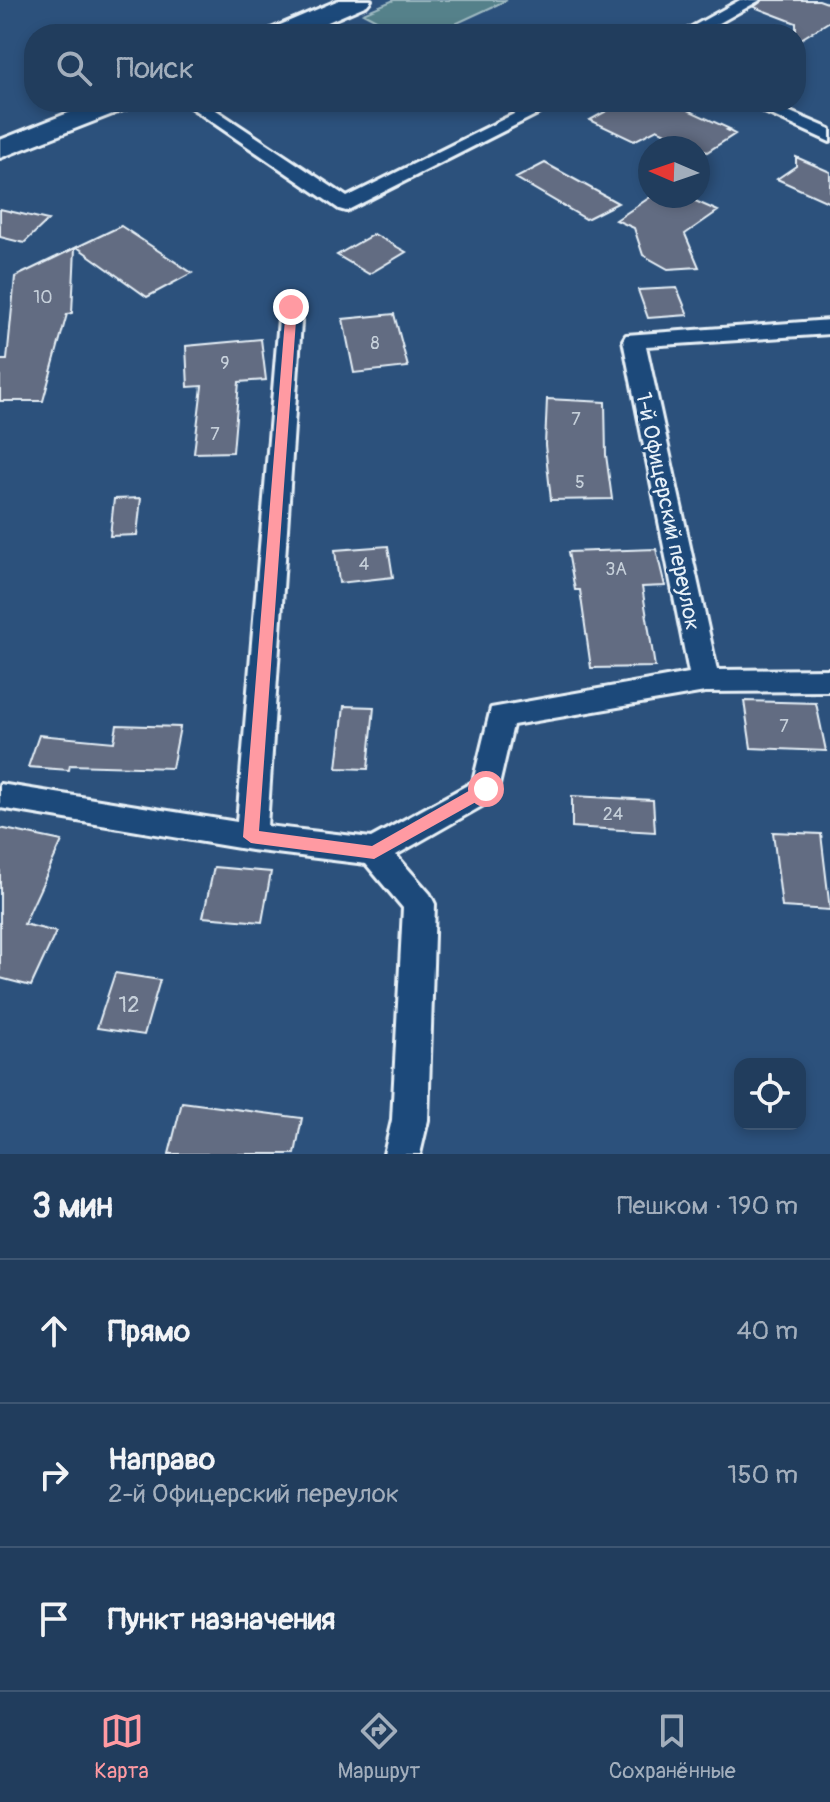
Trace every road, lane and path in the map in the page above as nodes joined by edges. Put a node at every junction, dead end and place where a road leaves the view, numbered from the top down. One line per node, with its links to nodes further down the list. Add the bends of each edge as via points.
1 (359, 0): 3 (main road)
2 (752, 0): 4 (street)
3 (303, 24)
4 (706, 24)
5 (94, 112): 10 (main road)
6 (207, 112): 7 (street, via 346,205)
7 (532, 112)
8 (775, 112): 9 (street)
9 (830, 136)
10 (0, 150)
11 (291, 307): 16 (street)
12 (830, 327): 14 (street, 1-й Офицерский переулок, via 634,340)
13 (830, 680): 14 (street)
14 (705, 681): 17 (street, via 501,716 486,789)
15 (0, 796): 16 (street)
16 (251, 837): 17 (street)
17 (374, 852): 18 (street, via 419,904 410,1120)
18 (402, 1154)

